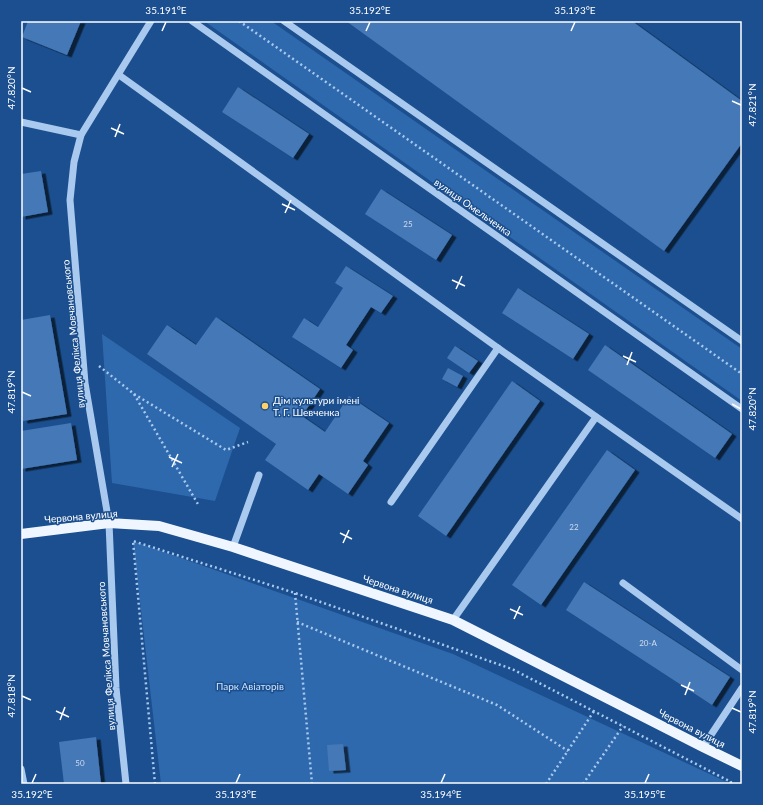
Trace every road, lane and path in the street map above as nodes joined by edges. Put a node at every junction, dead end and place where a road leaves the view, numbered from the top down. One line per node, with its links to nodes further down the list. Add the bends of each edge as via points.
1 (150, 21): 5 (street, вулиця Фелікса Мовчановського)
2 (192, 21): 13 (street, вулиця Омельченка)
3 (239, 21): 11 (path)
4 (284, 21): 8 (street)
5 (119, 75): 7 (street, вулиця Фелікса Мовчановського); 9 (street)
6 (21, 122): 7 (street)
7 (81, 135): 20 (street, вулиця Фелікса Мовчановського, via 74,162 70,200 85,383)
8 (742, 341)
9 (498, 348): 14 (street); 17 (street)
10 (100, 366): 12 (path)
11 (742, 374)
12 (134, 394): 15 (path, via 226,450); 18 (path)
13 (742, 410)
14 (596, 417): 19 (street); 25 (street)
15 (248, 442)
16 (259, 475): 22 (street)
17 (391, 502)
18 (199, 506)
19 (742, 519)
20 (109, 523): 21 (main road, Червона вулиця); 22 (main road, Червона вулиця, via 159,526); 36 (street, вулиця Фелікса Мовчановського, via 116,688)
21 (21, 534)
22 (233, 547): 25 (main road, Червона вулиця)
23 (623, 583): 27 (street)
24 (295, 593): 26 (path); 29 (path, via 512,669); 37 (path, via 133,541)
25 (452, 620): 31 (main road, Червона вулиця)
26 (297, 622): 32 (path, via 497,704); 38 (path)
27 (742, 670)
28 (742, 688): 31 (street)
29 (594, 711): 30 (path); 32 (path)
30 (623, 726): 40 (path); 41 (path, via 731,782)
31 (703, 747): 33 (main road, Червона вулиця)
32 (568, 751): 39 (path)
33 (742, 766)
34 (21, 769): 35 (street)
35 (24, 784)
36 (126, 784)
37 (155, 784)
38 (312, 784)
39 (546, 784)
40 (583, 784)
41 (729, 784)

